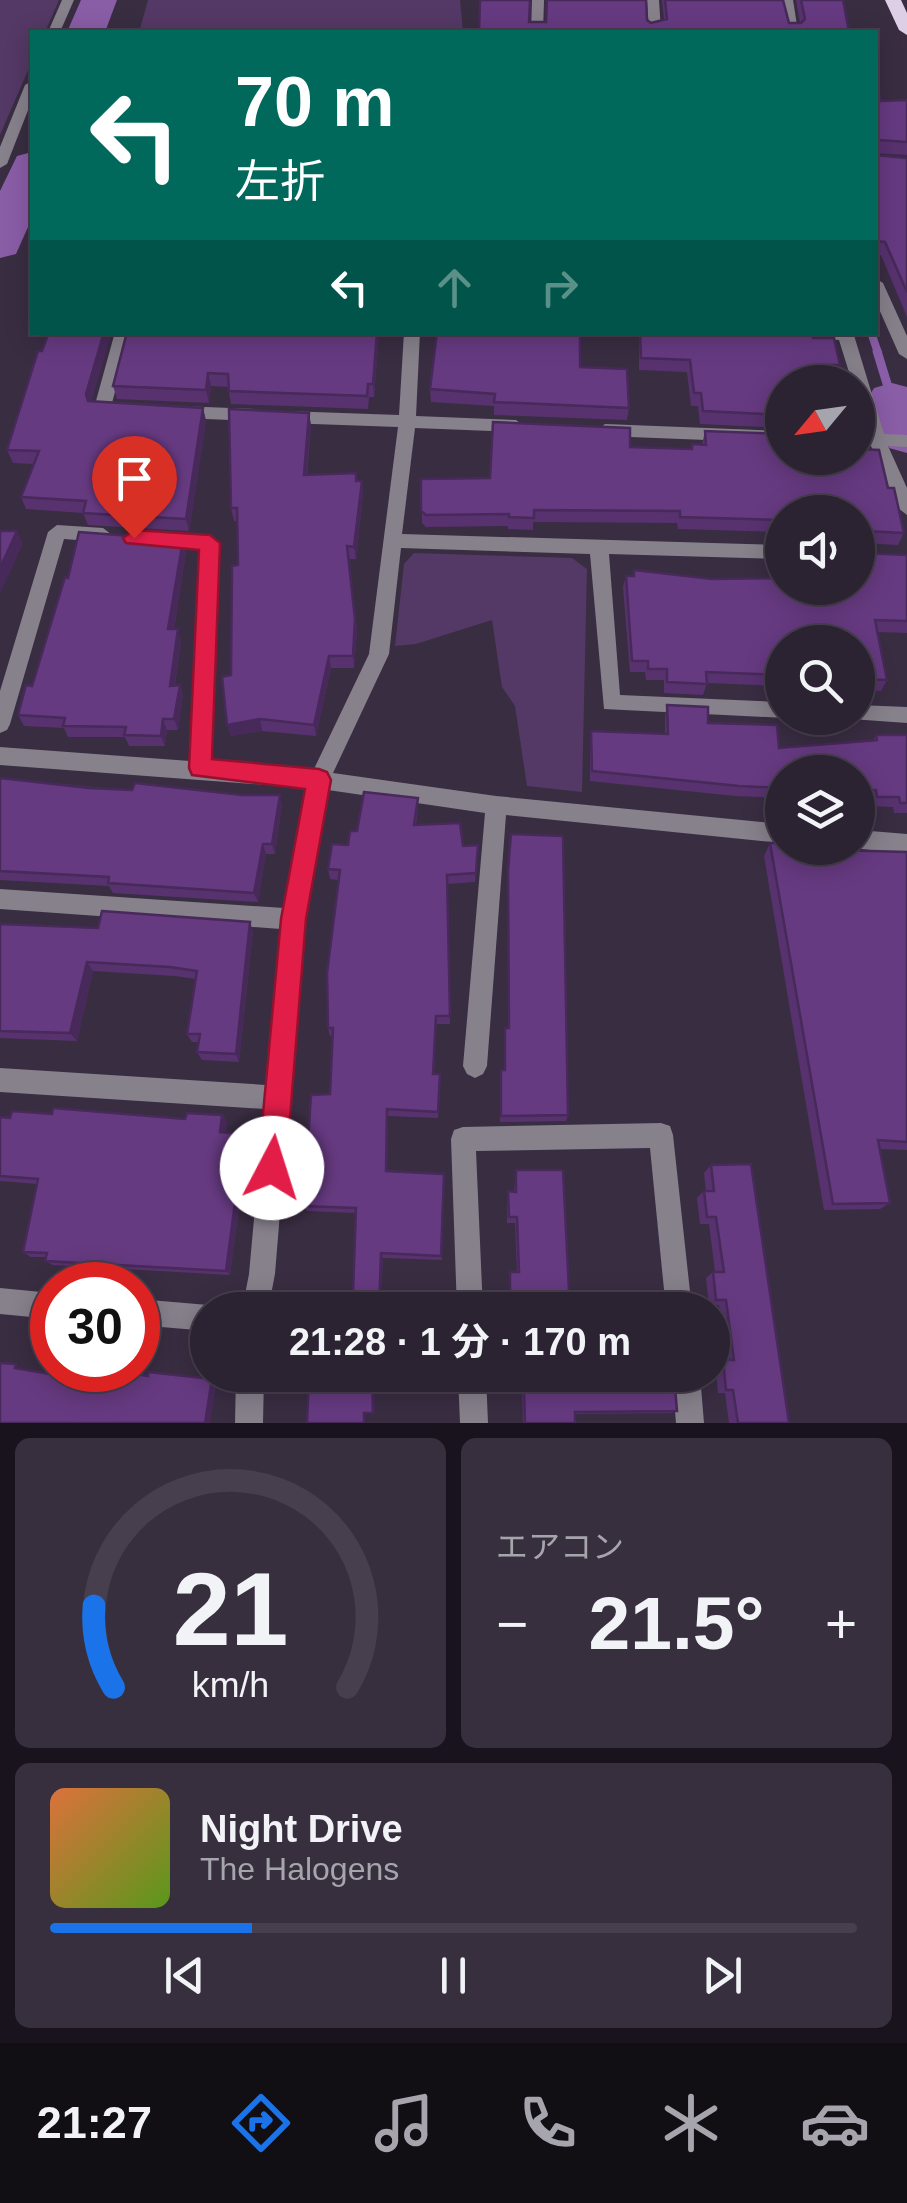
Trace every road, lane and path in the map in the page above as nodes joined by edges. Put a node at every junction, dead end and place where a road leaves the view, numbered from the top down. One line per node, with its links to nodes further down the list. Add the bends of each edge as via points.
1 (68, 0): 6 (street)
2 (538, 0): 7 (street)
3 (653, 0): 8 (street)
4 (787, 0): 9 (street)
5 (893, 0): 10 (main road)
6 (55, 30)
7 (538, 30)
8 (655, 30)
9 (792, 30)
10 (907, 30)
11 (30, 90): 12 (street)
12 (0, 164)
13 (878, 289): 17 (street)
14 (123, 335): 18 (street, via 102,408)
15 (412, 335): 20 (street)
16 (846, 335): 24 (street)
17 (907, 354)
18 (140, 410)
19 (160, 411): 20 (street)
20 (407, 422): 21 (street); 27 (street)
21 (526, 427)
22 (585, 429): 23 (street)
23 (765, 435)
24 (877, 440): 25 (street); 26 (street)
25 (907, 440)
26 (907, 508)
27 (392, 541): 28 (street); 36 (street, via 379,654)
28 (599, 546): 29 (street); 30 (street, via 611,703)
29 (765, 551)
30 (765, 709)
31 (875, 714): 32 (street)
32 (907, 715)
33 (0, 724): 35 (street, via 58,532 210,543)
34 (0, 756): 35 (street)
35 (200, 768): 36 (street)
36 (319, 780): 37 (street); 42 (street)
37 (496, 806): 38 (street); 43 (street)
38 (765, 832)
39 (875, 841): 40 (street)
40 (907, 844)
41 (0, 900): 42 (street)
42 (293, 919): 45 (street)
43 (474, 1066)
44 (0, 1080): 45 (street)
45 (278, 1098): 46 (street)
46 (258, 1292)
47 (469, 1292): 48 (street, via 463,1139 661,1135)
48 (677, 1292)
49 (0, 1302): 50 (street)
50 (30, 1304)
51 (160, 1314): 52 (street)
52 (190, 1316)
53 (249, 1392): 56 (street)
54 (473, 1392): 57 (street)
55 (687, 1392): 58 (street)
56 (248, 1423)
57 (474, 1423)
58 (690, 1423)

